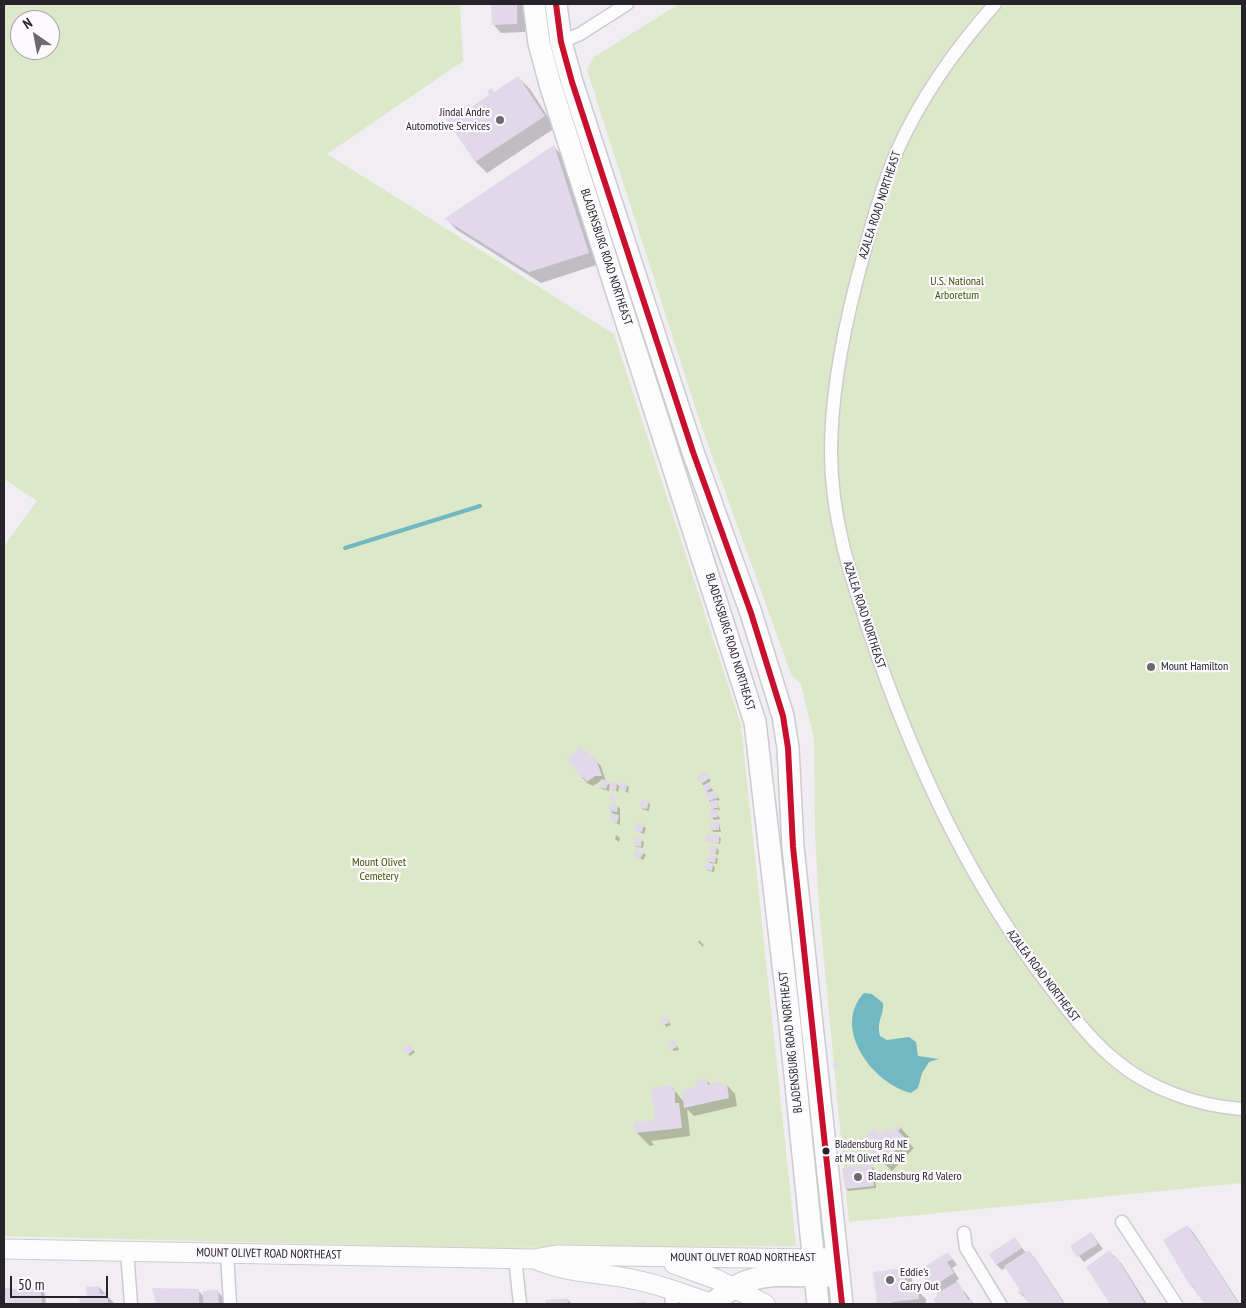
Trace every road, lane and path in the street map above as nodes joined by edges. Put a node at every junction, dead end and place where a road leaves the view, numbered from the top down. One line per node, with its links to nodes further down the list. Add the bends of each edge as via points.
1 (534, 4): 7 (main road, BLADENSBURG ROAD NORTHEAST, via 539,43 550,84)
2 (556, 4): 5 (main road, BLADENSBURG ROAD NORTHEAST)
3 (627, 4): 5 (street, via 580,34)
4 (995, 4): 12 (street, AZALEA ROAD NORTHEAST, via 937,79 916,112 888,173 869,235 844,335 834,401 832,474 838,528 874,646 907,734 957,843 1013,937 1084,1029 1121,1066 1187,1098)
5 (561, 42): 6 (main road, BLADENSBURG ROAD NORTHEAST)
6 (627, 254): 7 (main road); 8 (main road, BLADENSBURG ROAD NORTHEAST, via 692,452 751,612 783,716)
7 (606, 261): 9 (main road, BLADENSBURG ROAD NORTHEAST, via 755,722)
8 (812, 1024): 9 (main road); 10 (main road, BLADENSBURG ROAD NORTHEAST)
9 (790, 1026): 11 (main road, BLADENSBURG ROAD NORTHEAST)
10 (818, 1083): 11 (main road); 21 (main road, BLADENSBURG ROAD NORTHEAST)
11 (796, 1085): 22 (main road, BLADENSBURG ROAD NORTHEAST)
12 (1242, 1109)
13 (1122, 1222): 33 (street)
14 (964, 1233): 32 (street, via 966,1248)
15 (4, 1250): 16 (main road, MOUNT OLIVET ROAD NORTHEAST)
16 (127, 1252): 17 (main road, MOUNT OLIVET ROAD NORTHEAST); 25 (street)
17 (227, 1253): 18 (main road, MOUNT OLIVET ROAD NORTHEAST); 26 (street)
18 (515, 1258): 20 (main road, MOUNT OLIVET ROAD NORTHEAST); 27 (street)
19 (648, 1258): 20 (main road, MOUNT OLIVET ROAD NORTHEAST, via 556,1256); 22 (main road, MOUNT OLIVET ROAD NORTHEAST); 23 (main road, MOUNT OLIVET ROAD NORTHEAST, via 695,1270)
20 (534, 1259): 24 (main road, MOUNT OLIVET ROAD NORTHEAST, via 555,1268 635,1279)
21 (838, 1266): 22 (main road); 31 (main road, BLADENSBURG ROAD NORTHEAST)
22 (814, 1268): 23 (main road, via 752,1279); 30 (main road, BLADENSBURG ROAD NORTHEAST)
23 (735, 1287): 28 (main road); 29 (main road, MOUNT OLIVET ROAD NORTHEAST)
24 (671, 1296): 28 (main road, MOUNT OLIVET ROAD NORTHEAST)
25 (132, 1304)
26 (230, 1304)
27 (520, 1304)
28 (712, 1304)
29 (765, 1304)
30 (818, 1304)
31 (842, 1304)
32 (1000, 1304)
33 (1176, 1304)

